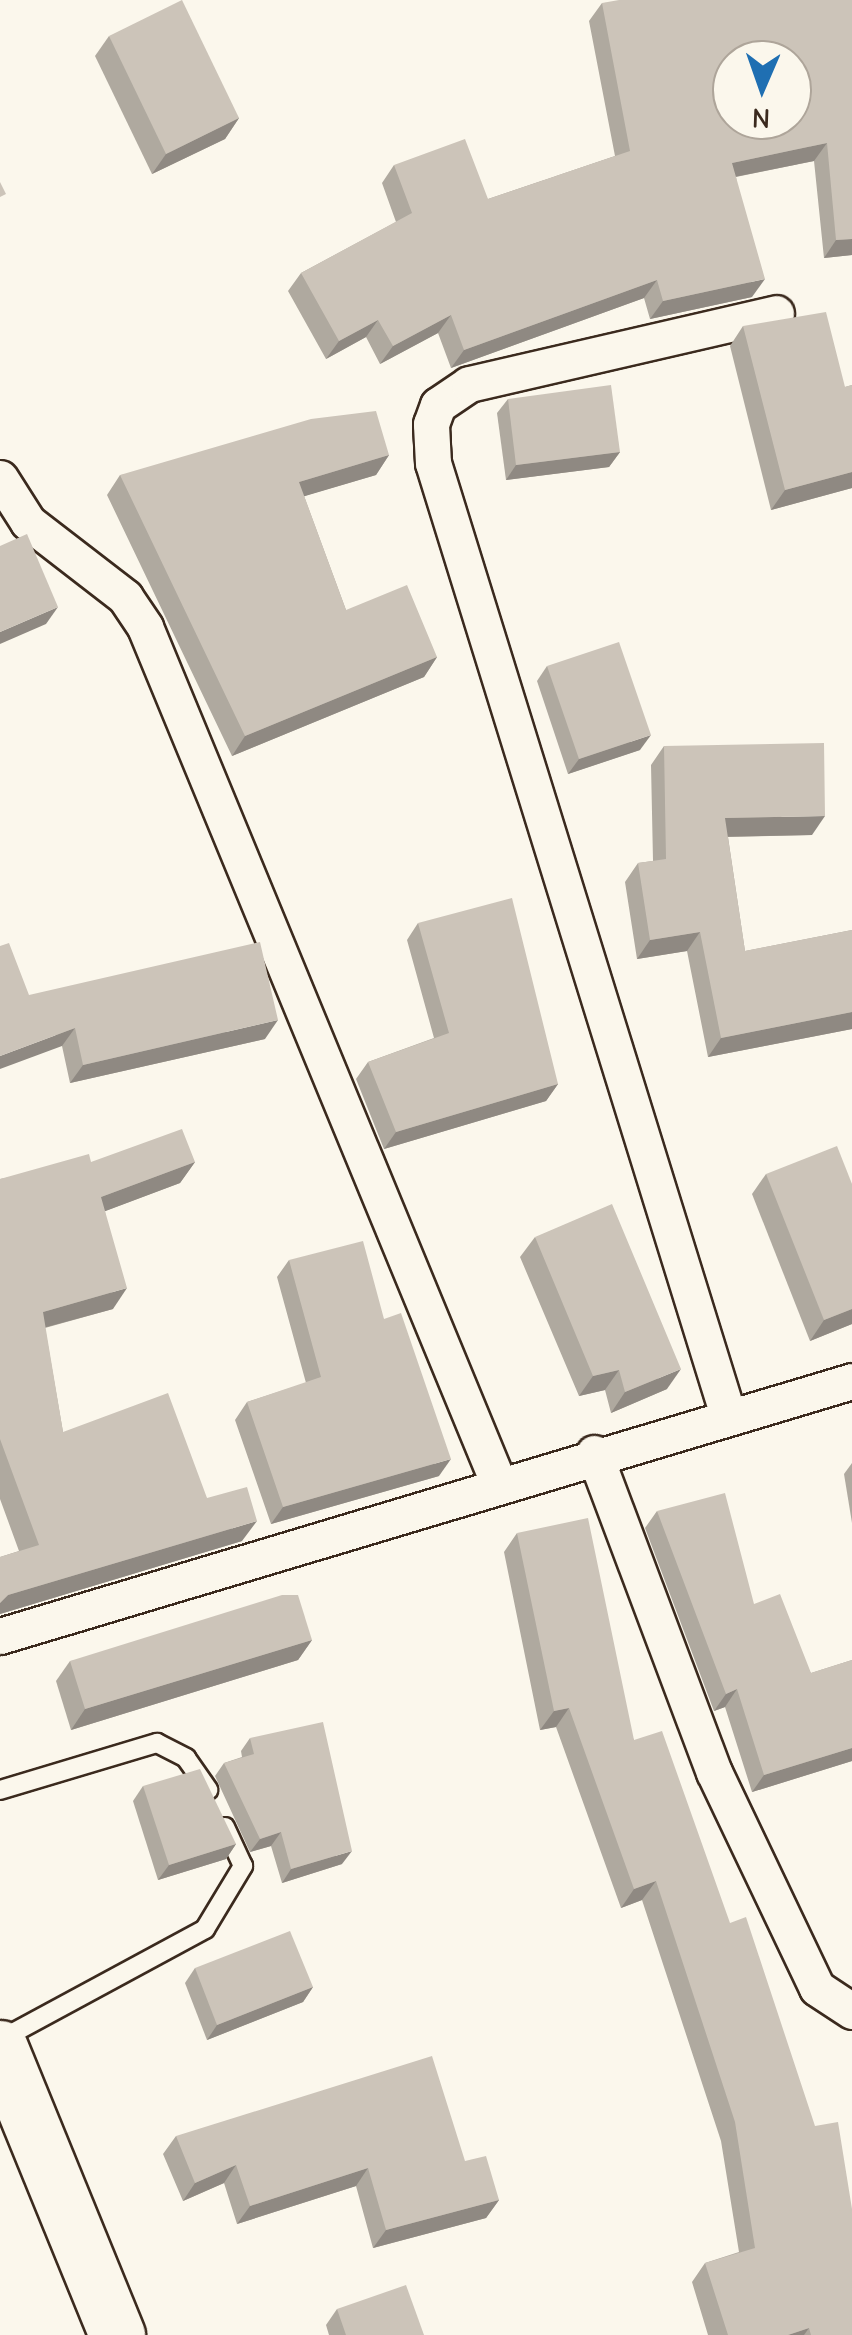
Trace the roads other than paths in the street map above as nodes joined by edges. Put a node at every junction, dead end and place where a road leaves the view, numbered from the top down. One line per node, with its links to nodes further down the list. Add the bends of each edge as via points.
1 (776, 313): 4 (street, via 469,384 438,405 431,424 433,463)
2 (0, 478): 6 (street, via 28,522 126,597 144,627)
3 (852, 1381): 4 (street)
4 (727, 1412): 5 (street)
5 (594, 1453): 6 (street); 9 (street, via 714,1772 818,1988)
6 (498, 1482): 7 (street)
7 (0, 1636)
8 (0, 1790): 10 (lane, via 158,1744 202,1778 243,1866 205,1929)
9 (852, 2011)
10 (0, 2040)
11 (0, 2048): 12 (main road)
12 (117, 2335)

